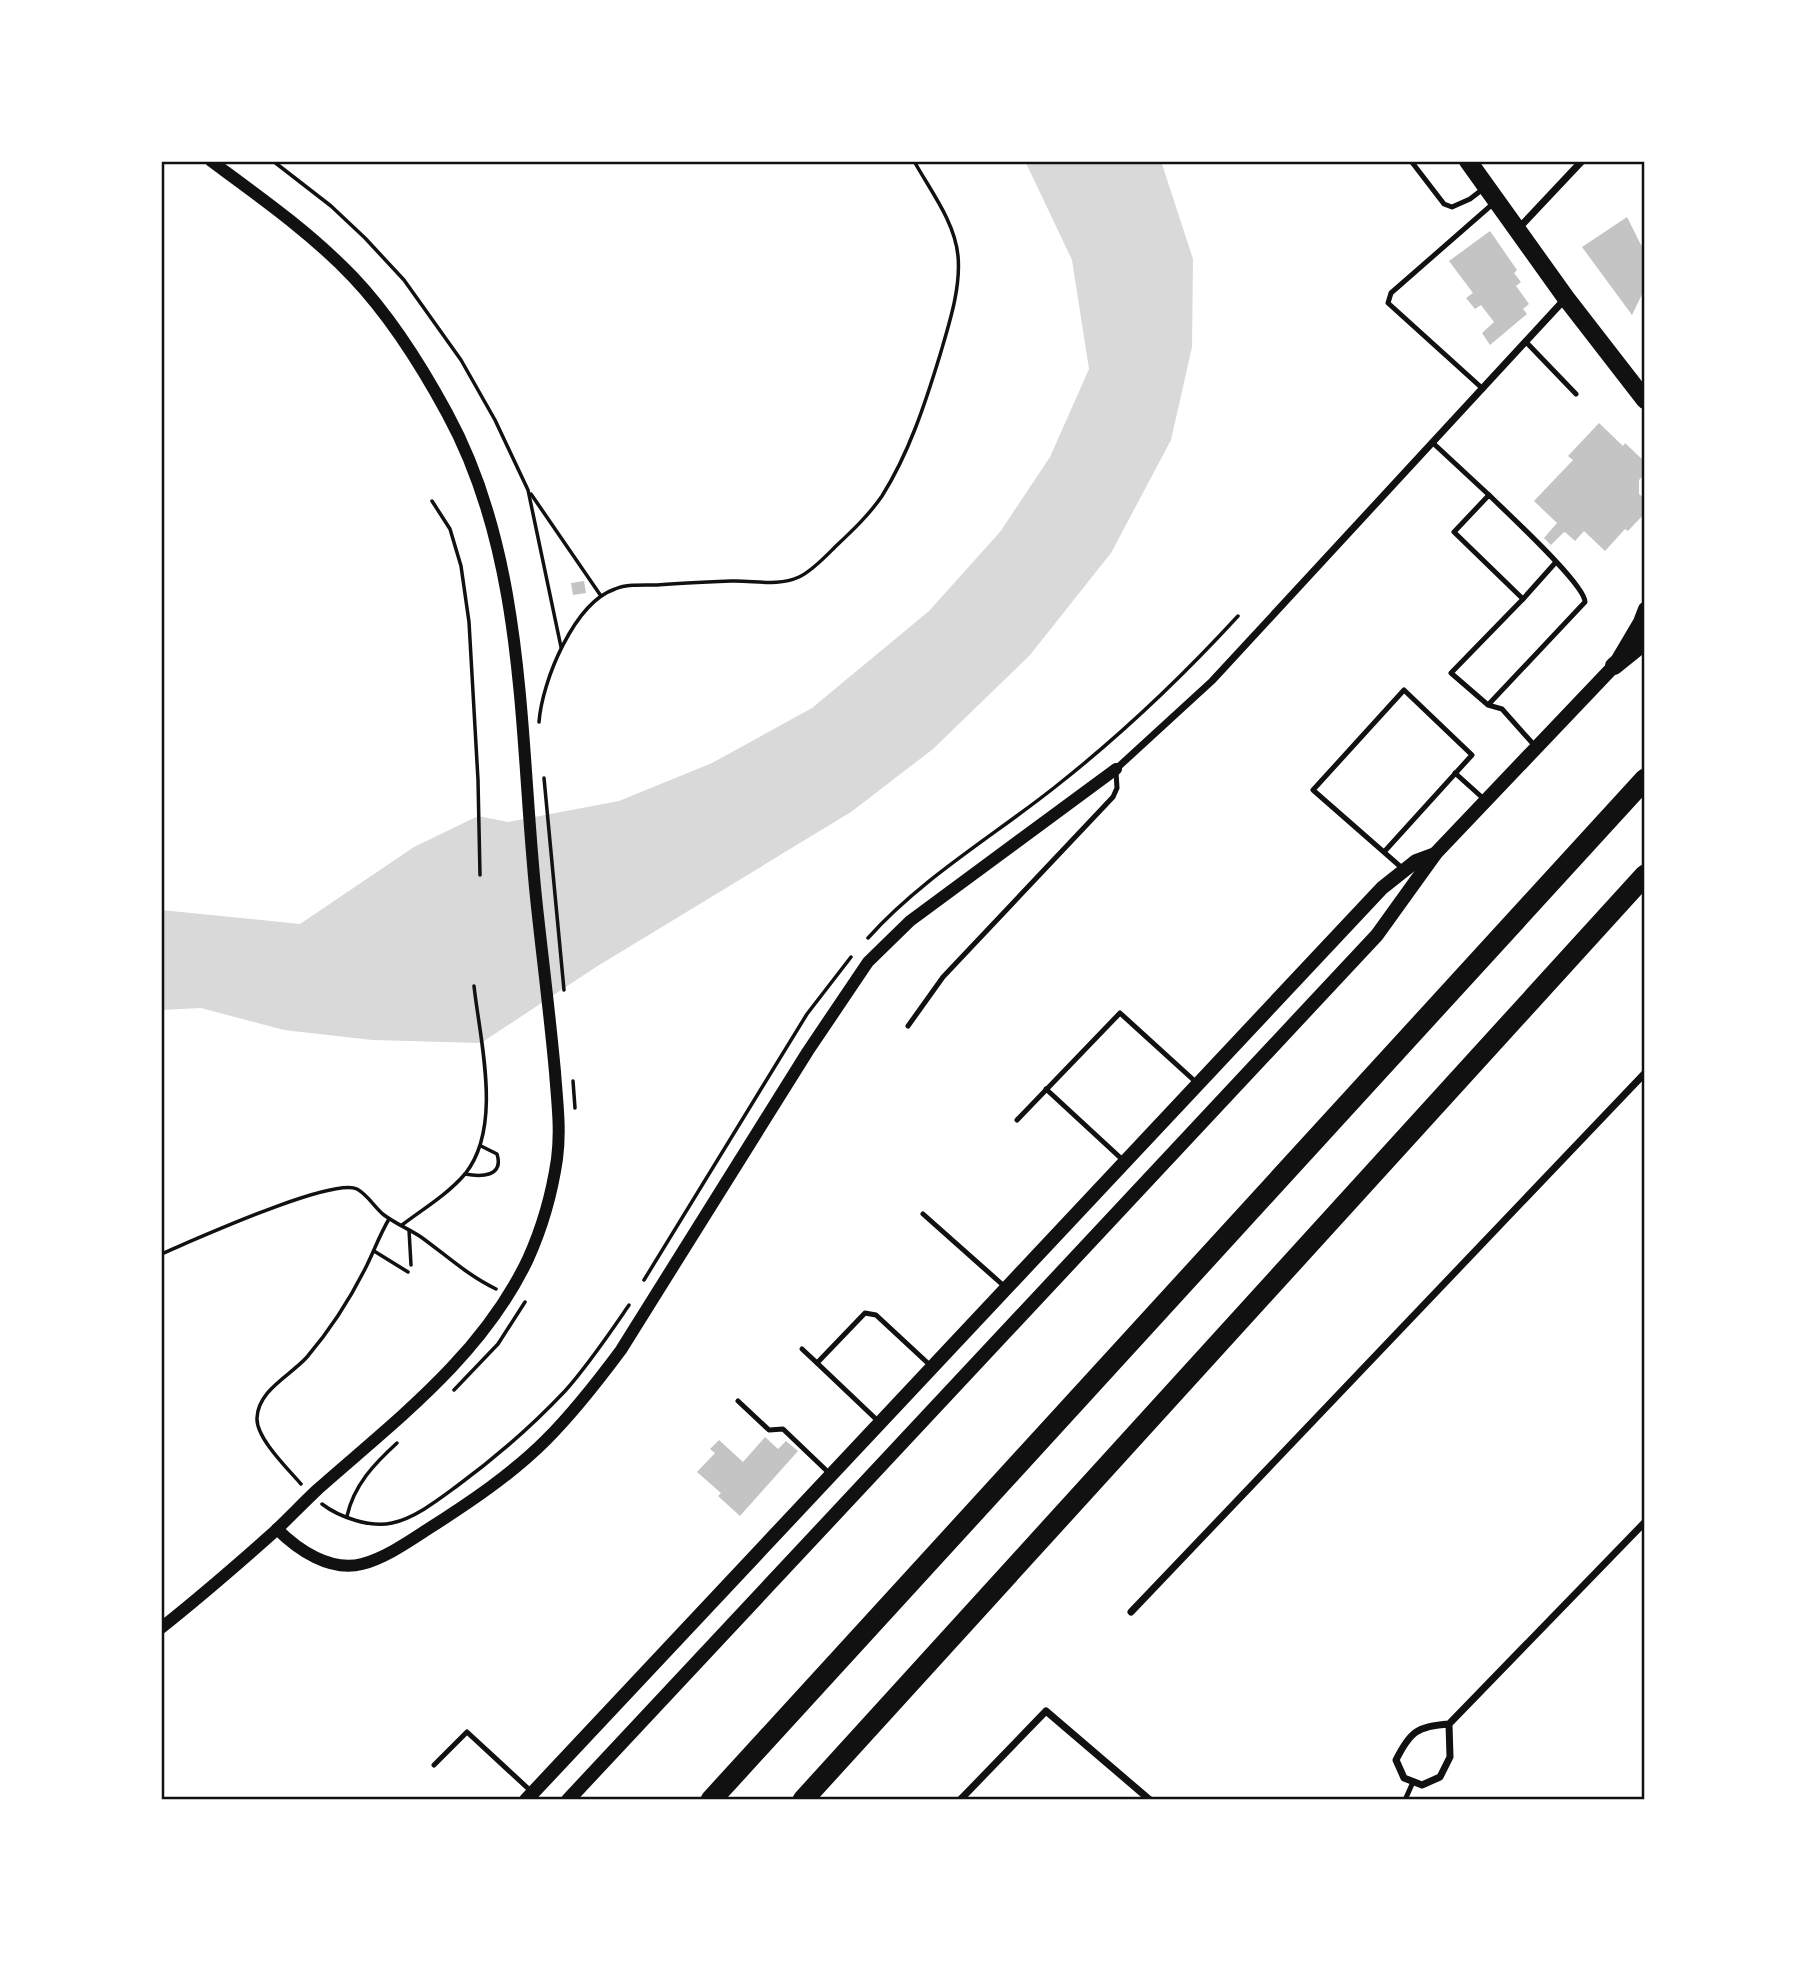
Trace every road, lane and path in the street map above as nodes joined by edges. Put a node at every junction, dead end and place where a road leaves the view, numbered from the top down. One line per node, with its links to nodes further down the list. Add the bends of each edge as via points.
1 (211, 161): 68 (street, via 308,235 385,315 448,415 479,486 499,550 512,628 558,1115 557,1156 547,1208 529,1257 484,1332 458,1362)
2 (273, 161): 15 (path, via 331,206 404,280 479,390)
3 (914, 161): 19 (path, via 954,234 956,291 926,401 905,455 881,498 826,556 800,576 780,583 616,588)
4 (1411, 161): 7 (lane, via 1444,204 1452,207)
5 (1468, 161): 7 (main road)
6 (1582, 161): 8 (street)
7 (1491, 194): 8 (main road); 11 (lane, via 1391,293 1388,303)
8 (1517, 229): 9 (main road)
9 (1566, 298): 10 (street); 13 (main road)
10 (1525, 342): 11 (street); 12 (lane)
11 (1483, 389): 14 (street)
12 (1576, 394)
13 (1645, 400)
14 (1433, 443): 16 (lane); 30 (street, via 1212,681)
15 (528, 490): 19 (path); 23 (path)
16 (1489, 495): 18 (lane); 20 (lane, via 1454,532)
17 (432, 502): 38 (path, via 450,529 469,622)
18 (1556, 562): 20 (lane); 25 (lane, via 1585,595 1585,602)
19 (601, 596): 23 (path)
20 (1523, 599): 25 (lane, via 1451,673)
21 (1645, 609): 24 (main road)
22 (1645, 641): 24 (main road)
23 (561, 647): 26 (path, via 542,698)
24 (1614, 666): 27 (main road)
25 (1488, 705): 27 (lane, via 1502,709)
26 (540, 730)
27 (1535, 746): 33 (main road)
28 (543, 766): 41 (path)
29 (1645, 768): 34 (highway)
30 (1116, 769): 42 (lane, via 1113,797 943,977); 68 (street, via 910,921 868,962 621,1350 546,1441 456,1511 400,1547 361,1564 335,1564 313,1557)
31 (1455, 773): 33 (lane); 35 (lane); 35 (lane, via 1472,755 1404,690 1313,790)
32 (1645, 779): 34 (highway)
33 (1485, 800): 36 (main road)
34 (1605, 822): 76 (highway)
35 (1384, 852): 37 (lane)
36 (1436, 853): 37 (main road); 75 (main road, via 1377,935)
37 (1405, 870): 44 (main road, via 1382,888)
38 (480, 875)
39 (1645, 875): 77 (highway)
40 (474, 986): 47 (path, via 487,1103)
41 (564, 995)
42 (908, 1026)
43 (1645, 1073): 69 (street)
44 (1198, 1084): 45 (lane, via 1120,1013); 48 (main road)
45 (1046, 1090): 46 (lane); 48 (lane)
46 (1017, 1120)
47 (481, 1145): 49 (path); 49 (path, via 497,1154 496,1169 489,1176)
48 (1125, 1162): 58 (main road)
49 (465, 1174): 52 (path)
50 (923, 1214): 58 (lane)
51 (389, 1219): 52 (path); 54 (path); 55 (path, via 358,1189 346,1186 240,1221)
52 (402, 1225): 53 (path)
53 (410, 1230): 56 (path); 59 (path, via 473,1278)
54 (374, 1251): 57 (path); 66 (path, via 317,1344 259,1407 259,1429)
55 (161, 1254)
56 (411, 1265)
57 (408, 1272)
58 (1006, 1289): 62 (main road)
59 (498, 1290)
60 (802, 1349): 61 (lane)
61 (817, 1363): 62 (lane, via 865,1314 876,1315); 64 (lane)
62 (932, 1367): 64 (main road)
63 (738, 1401): 65 (lane, via 769,1430 783,1429)
64 (880, 1423): 65 (main road)
65 (831, 1475): 74 (main road)
66 (301, 1483)
67 (1645, 1522): 71 (street)
68 (277, 1529): 70 (street)
69 (1131, 1612)
70 (161, 1628)
71 (1449, 1724): 73 (street, via 1450,1757 1440,1777 1422,1784); 73 (street, via 1426,1726 1407,1737 1396,1760 1404,1779)
72 (434, 1765): 74 (lane, via 467,1732)
73 (1413, 1782): 80 (lane)
74 (529, 1796)
75 (569, 1800)
76 (711, 1800)
77 (803, 1800)
78 (960, 1800): 79 (street, via 1046,1711)
79 (1150, 1800)
80 (1405, 1800)

